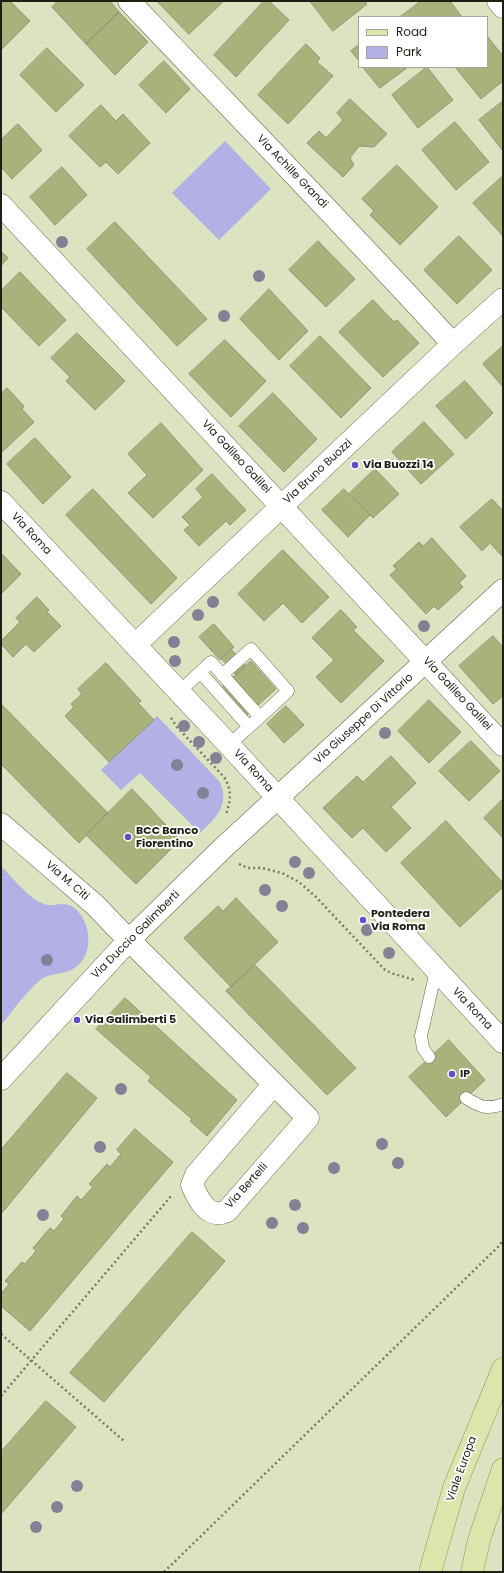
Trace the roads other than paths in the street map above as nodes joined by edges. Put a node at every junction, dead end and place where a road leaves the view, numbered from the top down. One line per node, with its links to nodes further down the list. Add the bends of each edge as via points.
1 (129, 1): 6 (street, Via Achille Grandi, via 309,188)
2 (498, 1): 3 (street)
3 (503, 7)
4 (1, 205): 8 (street, Via Galileo Galilei)
5 (503, 299): 6 (street, Via Bruno Buozzi)
6 (453, 344): 8 (street, Via Bruno Buozzi)
7 (1, 502): 10 (street, Via Roma)
8 (282, 507): 10 (street, Via Bruno Buozzi); 11 (street, Via Galileo Galilei)
9 (503, 590): 11 (street, Via Giuseppe Di Vittorio)
10 (135, 645): 14 (street, Via Roma)
11 (426, 662): 18 (street, Via Galileo Galilei); 19 (street, Via Giuseppe Di Vittorio)
12 (200, 672): 13 (lane, via 210,662); 14 (lane); 16 (lane)
13 (222, 675): 15 (lane); 15 (lane, via 251,649 288,691)
14 (179, 692): 17 (street, Via Roma)
15 (260, 717): 16 (lane)
16 (249, 727): 17 (lane)
17 (229, 745): 19 (street, Via Roma)
18 (503, 745)
19 (277, 798): 21 (street, Via Duccio Galimberti); 22 (street, Via Roma)
20 (1, 824): 21 (street, Via M. Citi, via 95,905)
21 (129, 940): 25 (street, Via Duccio Galimberti); 26 (street, Via Bertelli)
22 (434, 981): 23 (street, Via Roma); 24 (lane, via 421,1036)
23 (503, 1042)
24 (429, 1057)
25 (1, 1079)
26 (274, 1084): 26 (street, Via Bertelli, via 196,1175 192,1185 202,1205 209,1210 220,1214 227,1211 308,1118)
27 (466, 1098): 28 (lane, via 486,1108)
28 (503, 1104)
29 (503, 1369): 31 (main road, Viale Europa, via 454,1488)
30 (503, 1469): 32 (main road, via 479,1540)
31 (430, 1572)
32 (472, 1572)

